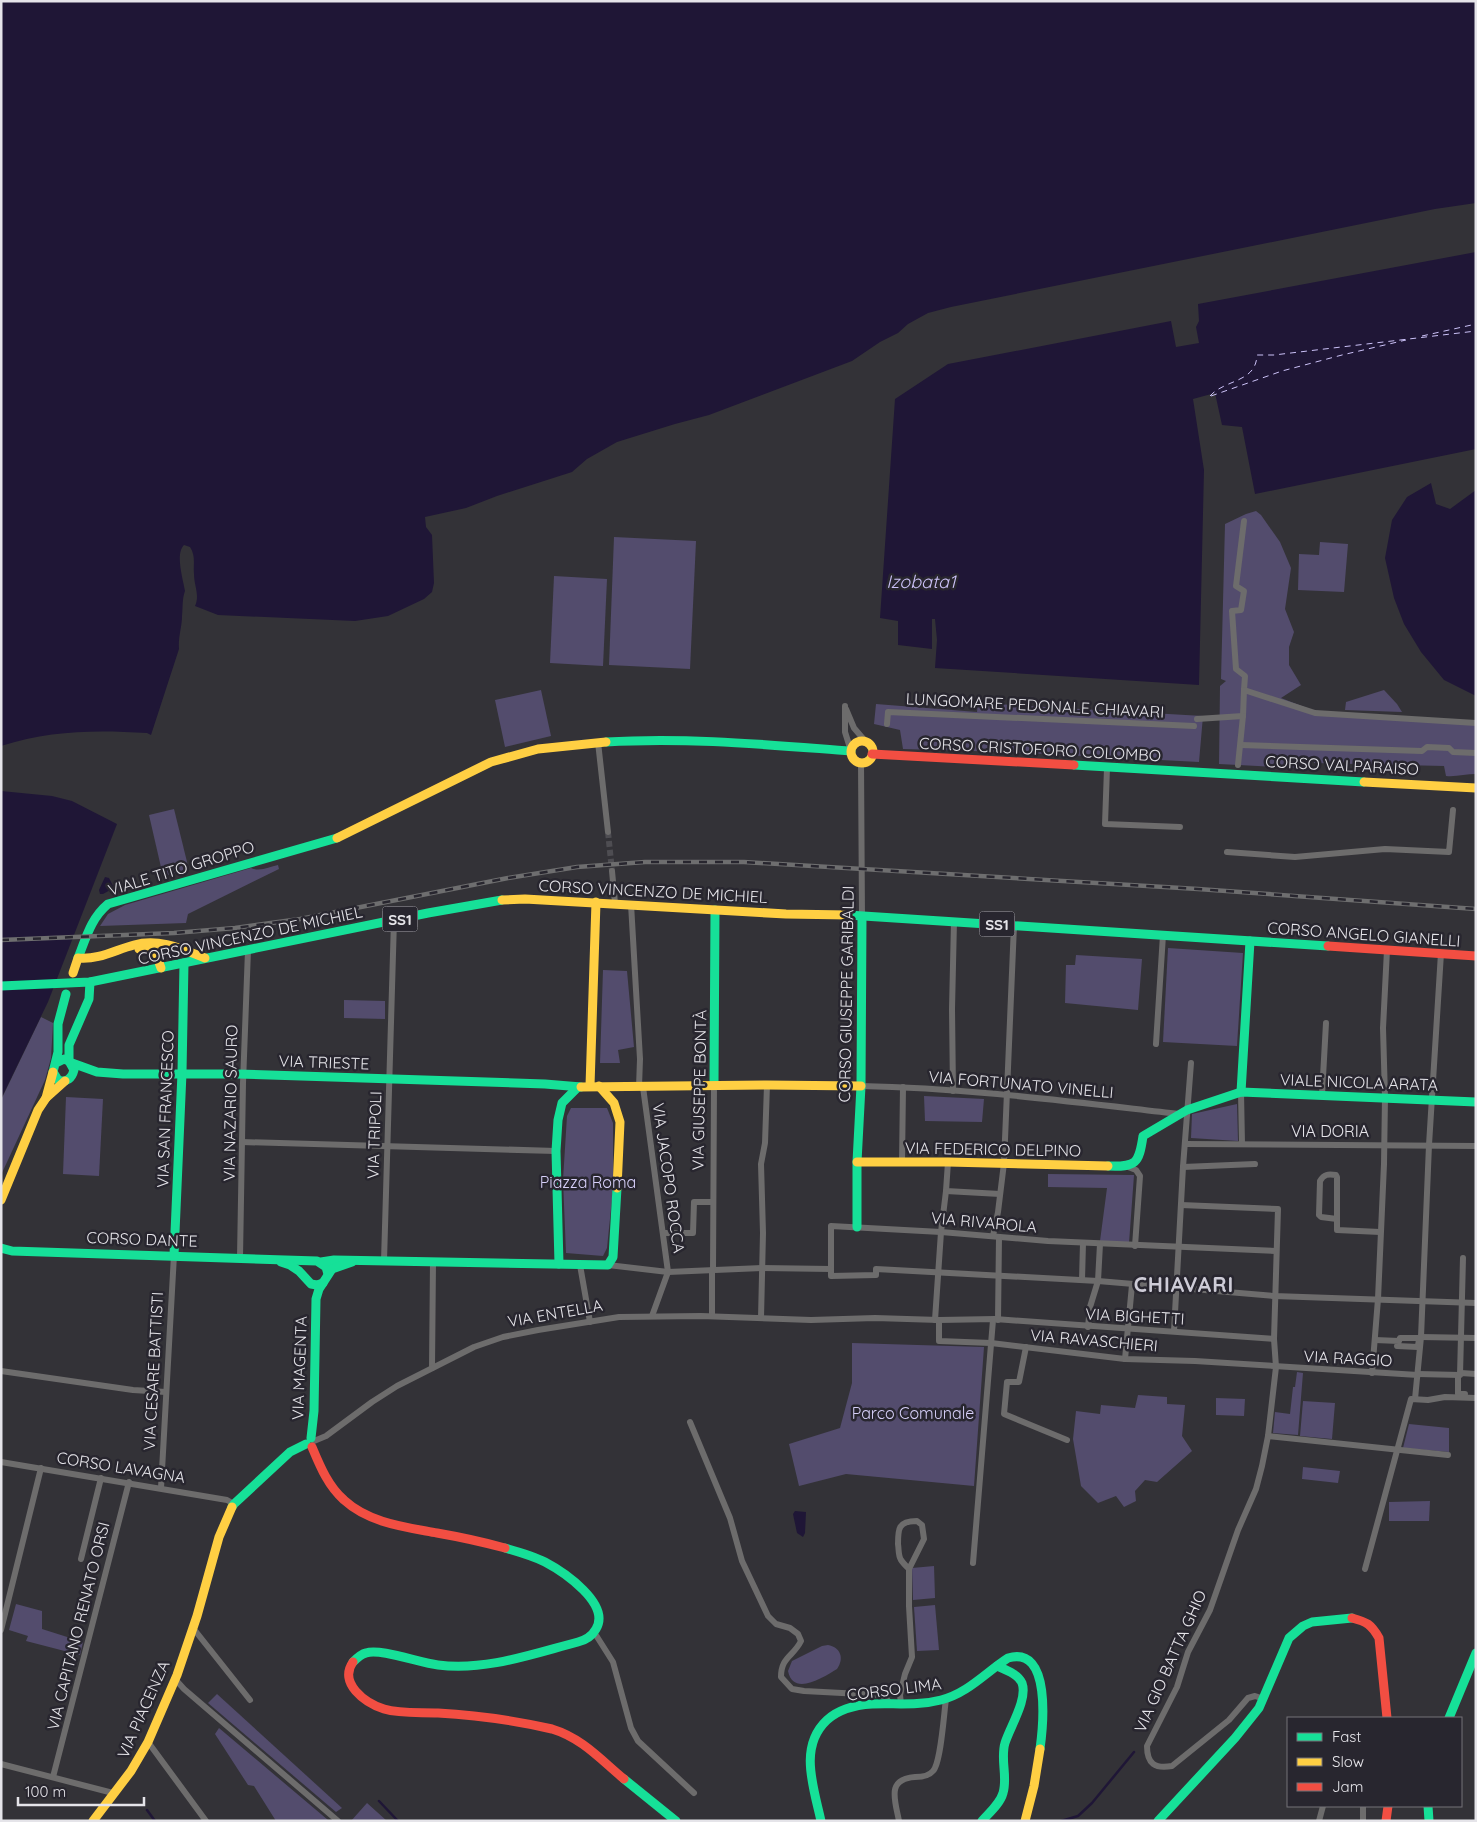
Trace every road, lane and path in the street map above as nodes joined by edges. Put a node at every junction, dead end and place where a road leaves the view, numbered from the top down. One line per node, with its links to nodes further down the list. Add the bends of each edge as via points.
1 (1244, 520): 2 (street, via 1236,586 1244,591 1241,610 1232,611 1236,670 1245,676)
2 (1244, 690): 3 (street); 5 (street, via 1315,713)
3 (1243, 716): 4 (street); 10 (street)
4 (1199, 719)
5 (1476, 723)
6 (887, 724): 7 (street, LUNGOMARE PEDONALE CHIAVARI, via 888,712)
7 (1194, 726)
8 (598, 742): 11 (street, via 651,739); 21 (street); 39 (street, VIALE TITO GROPPO, via 538,749 491,762 323,843 108,904 92,921)
9 (866, 742): 11 (street, via 856,743); 11 (street, via 854,728 845,706 845,732); 13 (street)
10 (1241, 745): 12 (street, via 1422,751 1427,747); 15 (street)
11 (851, 752): 14 (street, via 853,758)
12 (1476, 753)
13 (872, 754): 14 (street, via 870,759); 16 (street, CORSO CRISTOFORO COLOMBO)
14 (861, 762): 28 (street, CORSO GIUSEPPE GARIBALDI)
15 (1238, 765)
16 (1107, 768): 17 (street, CORSO CRISTOFORO COLOMBO); 20 (street, via 1105,824)
17 (1206, 774): 18 (street, CORSO VALPARAISO)
18 (1476, 788)
19 (1453, 810): 22 (street, via 1450,852 1385,849 1295,857)
20 (1180, 827)
21 (608, 832)
22 (1227, 852)
23 (612, 871): 25 (street)
24 (596, 902): 25 (street, CORSO VINCENZO DE MICHIEL / SS1); 29 (street, CORSO VINCENZO DE MICHIEL / SS1, via 507,899); 58 (street)
25 (615, 903): 26 (street, CORSO VINCENZO DE MICHIEL / SS1)
26 (631, 904): 27 (street, CORSO VINCENZO DE MICHIEL / SS1); 61 (street, VIA JACOPO ROCCA)
27 (714, 910): 28 (street, CORSO VINCENZO DE MICHIEL / SS1); 57 (street, VIA GIUSEPPE BONTÀ)
28 (862, 917): 30 (street, SS1); 59 (street, CORSO GIUSEPPE GARIBALDI)
29 (394, 920): 35 (street, CORSO VINCENZO DE MICHIEL / SS1); 54 (street, VIA TRIPOLI)
30 (954, 921): 31 (street, SS1); 63 (street)
31 (1014, 925): 32 (street, CORSO ANGELO GIANELLI / SS1); 65 (street)
32 (1164, 935): 33 (street, CORSO ANGELO GIANELLI); 48 (street)
33 (1250, 941): 36 (street, CORSO ANGELO GIANELLI); 64 (street)
34 (131, 947): 39 (street, via 86,960); 40 (street, via 155,942); 42 (street, via 155,951)
35 (248, 950): 40 (street, CORSO VINCENZO DE MICHIEL / SS1); 53 (street, VIA NAZARIO SAURO)
36 (1387, 950): 37 (street, CORSO ANGELO GIANELLI); 67 (street, via 1383,1028)
37 (1441, 953): 38 (street, CORSO ANGELO GIANELLI); 69 (street)
38 (1476, 956)
39 (78, 958): 43 (street, VIALE TITO GROPPO)
40 (206, 958): 41 (street, CORSO VINCENZO DE MICHIEL / SS1)
41 (184, 963): 42 (street, CORSO VINCENZO DE MICHIEL / SS1); 52 (street, VIA SAN FRANCESCO)
42 (161, 968): 44 (street, CORSO VINCENZO DE MICHIEL / SS1)
43 (73, 973)
44 (90, 982): 45 (street, CORSO VINCENZO DE MICHIEL / SS1); 49 (street, via 90,1000 68,1048)
45 (1, 986)
46 (66, 994): 51 (street, via 57,1027 58,1049)
47 (1326, 1023): 66 (street)
48 (1156, 1044)
49 (71, 1062): 51 (street, via 64,1059); 52 (street, VIA TRIESTE, via 108,1074); 55 (street, via 74,1073)
50 (1191, 1063): 71 (street)
51 (54, 1067): 55 (street, via 57,1079); 68 (street)
52 (182, 1073): 53 (street, VIA TRIESTE); 106 (street, VIA SAN FRANCESCO)
53 (244, 1074): 54 (street, VIA TRIESTE); 72 (street, VIA NAZARIO SAURO)
54 (390, 1079): 60 (street, VIA TRIESTE); 77 (street, VIA TRIPOLI)
55 (65, 1081): 68 (street)
56 (767, 1084): 57 (street); 59 (street); 117 (street, via 761,1164)
57 (714, 1085): 61 (street); 90 (street, VIA GIUSEPPE BONTÀ)
58 (595, 1086): 60 (street); 61 (street); 116 (street, via 614,1103 620,1122 613,1257)
59 (861, 1086): 62 (street, VIA FORTUNATO VINELLI); 80 (street, CORSO GIUSEPPE GARIBALDI)
60 (578, 1087): 79 (street, via 562,1103)
61 (641, 1087): 94 (street, VIA JACOPO ROCCA)
62 (903, 1087): 63 (street, VIA FORTUNATO VINELLI); 82 (street)
63 (953, 1091): 65 (street, VIA FORTUNATO VINELLI)
64 (1241, 1092): 66 (street, VIALE NICOLA ARATA); 71 (street); 74 (street)
65 (1006, 1095): 71 (street, VIA FORTUNATO VINELLI); 83 (street)
66 (1322, 1095): 67 (street, VIALE NICOLA ARATA)
67 (1385, 1097): 69 (street, VIALE NICOLA ARATA); 75 (street)
68 (46, 1098): 89 (street)
69 (1431, 1099): 70 (street, VIALE NICOLA ARATA); 76 (street)
70 (1476, 1102)
71 (1183, 1112): 73 (street); 85 (street, via 1143,1136 1139,1156)
72 (242, 1142): 77 (street); 107 (street, VIA NAZARIO SAURO)
73 (1185, 1144): 74 (street, VIA DORIA); 86 (street)
74 (1242, 1144): 75 (street, VIA DORIA)
75 (1384, 1145): 76 (street, VIA DORIA); 96 (street)
76 (1429, 1145): 78 (street, VIA DORIA); 133 (street)
77 (388, 1146): 79 (street); 112 (street, VIA TRIPOLI)
78 (1476, 1146)
79 (556, 1151): 114 (street)
80 (857, 1162): 82 (street, VIA FEDERICO DELPINO); 93 (street, CORSO GIUSEPPE GARIBALDI)
81 (948, 1162): 82 (street, VIA FEDERICO DELPINO); 83 (street, VIA FEDERICO DELPINO); 87 (street)
82 (902, 1163)
83 (1004, 1163): 85 (street, VIA FEDERICO DELPINO); 88 (street)
84 (1255, 1164): 86 (street)
85 (1128, 1167): 100 (street, via 1140,1176)
86 (1183, 1167): 91 (street)
87 (946, 1190): 88 (street); 95 (street)
88 (1000, 1194): 97 (street)
89 (1, 1200)
90 (712, 1202): 94 (street, via 694,1202 693,1233); 119 (street, VIA GIUSEPPE BONTÀ)
91 (1181, 1205): 102 (street); 104 (street, via 1278,1208)
92 (1336, 1219): 92 (street, via 1338,1177 1326,1174 1320,1181 1319,1215); 96 (street, via 1339,1230)
93 (857, 1227): 95 (street, VIA RIVAROLA); 118 (street, VIA RIVAROLA, via 831,1226)
94 (663, 1232): 120 (street, VIA JACOPO ROCCA)
95 (940, 1232): 97 (street, VIA RIVAROLA); 121 (street)
96 (1380, 1232): 132 (street)
97 (996, 1237): 98 (street, VIA RIVAROLA); 123 (street)
98 (1083, 1243): 99 (street, VIA RIVAROLA); 124 (street)
99 (1100, 1244): 100 (street, VIA RIVAROLA); 126 (street)
100 (1135, 1246): 102 (street, VIA RIVAROLA)
101 (1, 1248): 103 (street, CORSO DANTE)
102 (1178, 1248): 104 (street, VIA RIVAROLA); 129 (street)
103 (12, 1251): 105 (street, CORSO DANTE); 106 (street, CORSO DANTE)
104 (1276, 1251): 130 (street)
105 (1, 1255)
106 (174, 1255): 107 (street, CORSO DANTE); 160 (street, VIA CESARE BATTISTI)
107 (240, 1257): 108 (street, CORSO DANTE)
108 (271, 1258): 111 (street, CORSO DANTE); 125 (street, CORSO DANTE, via 290,1265)
109 (1463, 1258): 134 (street)
110 (358, 1260): 111 (street, CORSO DANTE); 112 (street, CORSO DANTE); 122 (street, CORSO DANTE, via 332,1269)
111 (317, 1261): 122 (street, via 326,1267); 125 (street, via 305,1267)
112 (384, 1261): 113 (street, CORSO DANTE)
113 (433, 1262): 114 (street, CORSO DANTE); 154 (street)
114 (559, 1264): 115 (street)
115 (580, 1265): 116 (street); 141 (street)
116 (608, 1265): 120 (street)
117 (762, 1268): 118 (street); 119 (street); 138 (street)
118 (831, 1269): 121 (street, via 831,1276 876,1275 876,1269)
119 (712, 1270): 120 (street); 137 (street, VIA GIUSEPPE BONTÀ)
120 (668, 1272): 136 (street)
121 (938, 1272): 123 (street); 139 (street)
122 (328, 1274): 127 (street)
123 (1000, 1276): 124 (street); 140 (street)
124 (1082, 1280): 126 (street)
125 (307, 1281): 127 (street, via 317,1285); 131 (street, VIA MAGENTA)
126 (1098, 1281): 128 (street); 142 (street)
127 (323, 1283): 131 (street, VIA MAGENTA)
128 (1131, 1286): 129 (street); 143 (street)
129 (1178, 1288): 130 (street); 144 (street)
130 (1274, 1296): 132 (street); 147 (street)
131 (316, 1299): 166 (street, VIA MAGENTA)
132 (1378, 1299): 133 (street); 148 (street)
133 (1423, 1301): 134 (street); 149 (street)
134 (1462, 1303): 135 (street); 145 (street)
135 (1476, 1303)
136 (652, 1316): 137 (street, VIA ENTELLA); 141 (street, VIA ENTELLA)
137 (712, 1316): 138 (street, VIA ENTELLA)
138 (761, 1318): 139 (street, VIA ENTELLA)
139 (937, 1320): 140 (street, VIA BIGHETTI); 150 (street, VIA RAVASCHIERI, via 939,1341)
140 (995, 1320): 142 (street, VIA BIGHETTI); 150 (street)
141 (590, 1322): 154 (street, VIA ENTELLA, via 503,1337)
142 (1088, 1327): 143 (street, VIA BIGHETTI)
143 (1128, 1329): 144 (street, VIA BIGHETTI); 152 (street)
144 (1174, 1331): 147 (street, VIA BIGHETTI)
145 (1460, 1337): 146 (street); 149 (street); 159 (street)
146 (1476, 1338)
147 (1274, 1339): 153 (street)
148 (1375, 1340): 149 (street, via 1399,1341 1397,1346 1418,1347); 156 (street)
149 (1420, 1341): 158 (street)
150 (991, 1343): 151 (street, VIA RAVASCHIERI); 176 (street)
151 (1026, 1347): 152 (street, VIA RAVASCHIERI); 165 (street, via 1019,1382 1007,1382 1004,1414)
152 (1125, 1359): 153 (street, VIA RAVASCHIERI)
153 (1276, 1367): 156 (street, VIA RAGGIO); 164 (street)
154 (432, 1368): 166 (street, VIA ENTELLA, via 372,1402 326,1436)
155 (1, 1371): 160 (street)
156 (1372, 1374): 158 (street, VIA RAGGIO)
157 (1476, 1374): 159 (street, VIA RAGGIO)
158 (1418, 1375): 159 (street, VIA RAGGIO); 162 (street)
159 (1460, 1375): 161 (street, via 1458,1394)
160 (166, 1392): 173 (street, VIA CESARE BATTISTI)
161 (1476, 1396): 162 (street)
162 (1413, 1399): 167 (street)
163 (690, 1422): 189 (street, via 730,1518 742,1561 768,1616 776,1624 798,1634 801,1641 783,1662 781,1677 792,1689 880,1695)
164 (1268, 1436): 167 (street); 187 (street, VIA GIO BATTA GHIO, via 1256,1489 1210,1610 1147,1746 1147,1755 1156,1766 1172,1766 1229,1720 1248,1698)
165 (1067, 1440)
166 (311, 1443): 174 (street, VIA ENTELLA, via 290,1452); 181 (street, via 332,1487 349,1505 365,1514 391,1524 520,1552 551,1565 590,1596 597,1606 600,1623)
167 (1398, 1450): 168 (street); 178 (street)
168 (1448, 1456)
169 (1, 1462): 170 (street, CORSO LAVAGNA)
170 (41, 1468): 171 (street, CORSO LAVAGNA); 180 (street)
171 (102, 1478): 172 (street, CORSO LAVAGNA); 175 (street)
172 (129, 1482): 173 (street, CORSO LAVAGNA); 195 (street, VIA CAPITANO RENATO ORSI)
173 (161, 1488): 174 (street, CORSO LAVAGNA)
174 (234, 1504): 179 (street, VIA PIACENZA, via 219,1537)
175 (82, 1559)
176 (973, 1563)
177 (909, 1569): 177 (street, via 899,1555 898,1530 904,1523 916,1521 922,1524 924,1540); 190 (street, via 912,1658 905,1674)
178 (1365, 1569)
179 (193, 1628): 185 (street, VIA PIACENZA); 188 (street)
180 (1, 1630)
181 (594, 1632): 197 (street, via 614,1662 631,1728 638,1741); 205 (street, via 586,1640 480,1665 428,1664 374,1650 360,1654 352,1662 348,1672 350,1683 377,1706 559,1731 597,1754)
182 (1476, 1653): 183 (street)
183 (1474, 1662): 192 (street)
184 (997, 1666): 186 (street, CORSO LIMA, via 974,1684); 208 (street, via 1020,1680 1023,1696 1004,1747 1003,1793); 209 (street, CORSO LIMA, via 1007,1658 1017,1656 1027,1660 1040,1677 1043,1731)
185 (175, 1679): 193 (street, VIA PIACENZA); 204 (street)
186 (946, 1699): 190 (street, CORSO LIMA); 207 (street, via 935,1767 928,1775 899,1781 896,1786)
187 (1264, 1699): 191 (street, via 1289,1638 1295,1632 1312,1622 1357,1618 1372,1627 1379,1638); 210 (street, via 1235,1738)
188 (250, 1700)
189 (890, 1704): 190 (street, CORSO LIMA); 206 (street, CORSO LIMA, via 849,1707 836,1713 816,1732 811,1746 811,1770)
190 (901, 1704)
191 (1388, 1717)
192 (1449, 1717)
193 (148, 1742): 196 (street, VIA PIACENZA); 203 (street)
194 (1, 1764): 195 (street)
195 (54, 1777): 196 (street)
196 (113, 1793): 202 (street, VIA PIACENZA)
197 (694, 1793)
198 (1323, 1807): 211 (street)
199 (1363, 1807): 212 (street)
200 (1388, 1807): 213 (street)
201 (1428, 1807): 214 (street)
202 (93, 1821)
203 (206, 1821)
204 (338, 1821)
205 (676, 1821)
206 (821, 1821)
207 (899, 1821)
208 (982, 1821)
209 (1026, 1821)
210 (1158, 1821)
211 (1319, 1821)
212 (1363, 1821)
213 (1386, 1821)
214 (1429, 1821)

